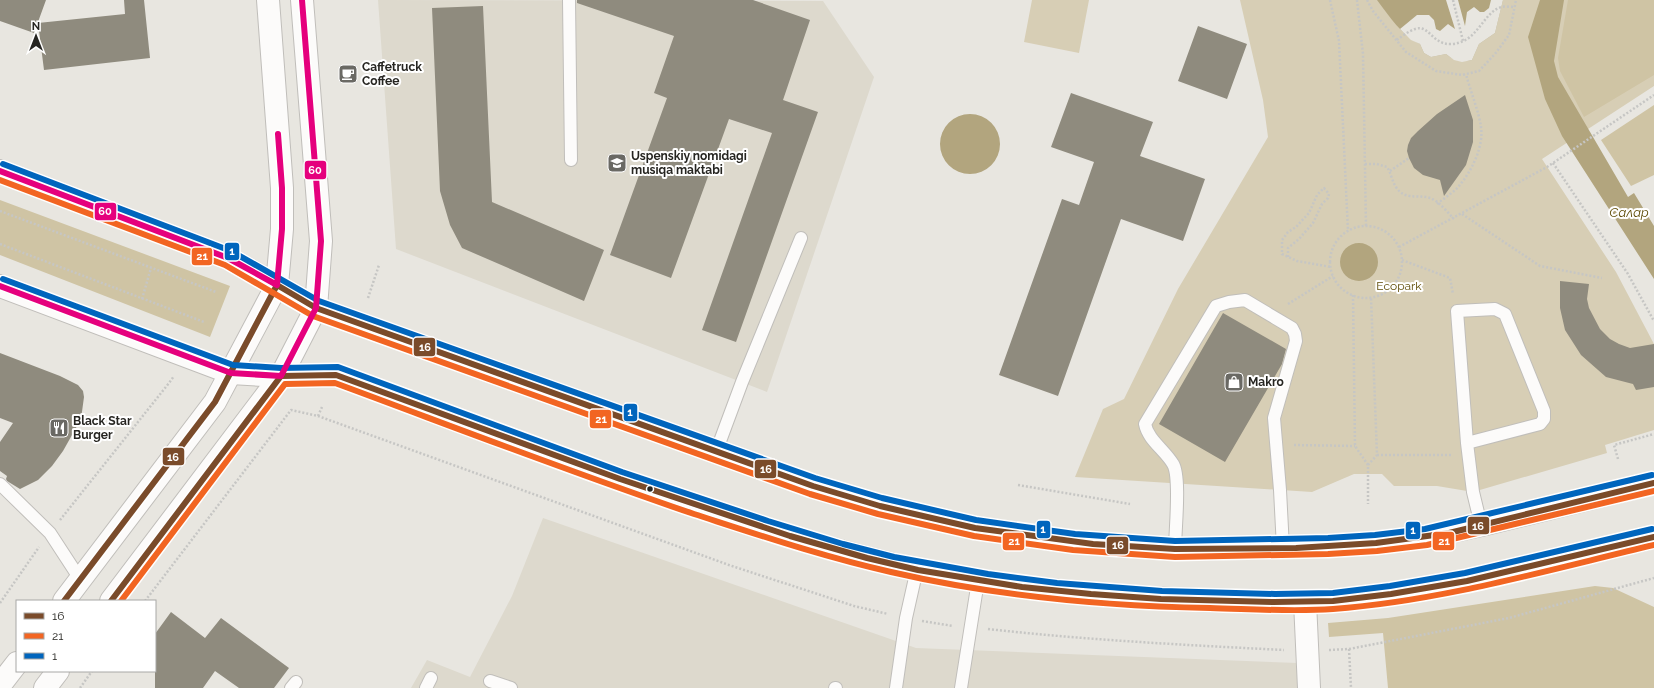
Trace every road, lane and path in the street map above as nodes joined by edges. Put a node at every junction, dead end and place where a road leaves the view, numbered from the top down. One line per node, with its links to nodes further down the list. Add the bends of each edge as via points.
1 (268, 0): 36 (main road, via 282,188 282,229)
2 (302, 0): 43 (main road, via 321,241)
3 (569, 0): 15 (lane)
4 (1330, 0): 25 (path, via 1340,41)
5 (1357, 0): 17 (path, via 1363,54)
6 (1367, 0): 10 (path)
7 (1453, 0): 11 (path)
8 (1516, 0): 9 (path)
9 (1515, 7): 11 (path, via 1502,6); 12 (path, via 1509,35 1479,70)
10 (1397, 40): 11 (path, via 1415,29 1422,28 1442,43); 12 (path, via 1406,52 1436,71)
11 (1463, 41)
12 (1466, 74): 20 (path, via 1481,127 1479,145 1470,170 1458,188)
13 (1654, 96): 16 (path)
14 (1409, 158): 19 (path)
15 (571, 160)
16 (1554, 163): 22 (path); 46 (path, via 1628,274)
17 (1365, 164): 19 (path, via 1385,166); 24 (path)
18 (0, 171): 36 (main road, via 228,258)
19 (1390, 171): 20 (path, via 1396,187 1402,192 1416,198 1429,198)
20 (1437, 204): 23 (path)
21 (0, 211): 33 (path)
22 (1462, 214): 23 (path); 35 (path, via 1540,266)
23 (1454, 219): 28 (path)
24 (1366, 226): 25 (path); 28 (path, via 1389,234)
25 (1348, 231): 32 (path, via 1334,247)
26 (801, 238): 58 (lane)
27 (0, 244): 42 (path)
28 (1399, 247): 30 (path)
29 (1288, 256): 29 (path, via 1282,252 1282,240 1308,213 1317,195 1324,188 1329,194 1328,198 1322,204 1313,223 1288,248); 32 (path, via 1297,261)
30 (1402, 260): 40 (path, via 1397,280 1381,294); 44 (path, via 1450,278)
31 (379, 265): 41 (path)
32 (1330, 267): 34 (path)
33 (151, 268): 38 (path); 42 (path)
34 (1333, 276): 39 (path); 45 (path, via 1283,307)
35 (1602, 278)
36 (277, 285): 43 (main road); 49 (main road)
37 (0, 286): 48 (main road)
38 (216, 292)
39 (1353, 295): 40 (path); 57 (path)
40 (1371, 297): 59 (path)
41 (368, 298)
42 (142, 299): 47 (path)
43 (316, 308): 50 (main road); 58 (main road)
44 (1457, 311): 55 (lane); 55 (lane, via 1495,309 1505,314 1544,411 1544,419 1540,424)
45 (1276, 319): 56 (lane, via 1292,328 1296,341 1275,410); 72 (lane, via 1246,300 1216,306 1145,424 1148,433 1174,464 1178,484)
46 (1654, 321)
47 (204, 322)
48 (185, 356): 49 (main road); 69 (path, via 169,384)
49 (231, 373): 50 (main road); 75 (main road, via 215,402)
50 (281, 376): 73 (main road, via 336,375 650,490 802,540); 78 (main road)
51 (322, 407): 53 (path)
52 (291, 410): 79 (path)
53 (318, 416)
54 (1654, 434): 61 (path, via 1614,445)
55 (1467, 443): 60 (lane)
56 (1276, 445): 57 (path); 71 (lane)
57 (1355, 446): 62 (path)
58 (716, 452): 72 (main road, via 840,495 943,521 1049,539)
59 (1377, 455): 60 (path); 62 (path)
60 (1469, 456): 68 (lane, via 1473,492)
61 (1618, 459)
62 (1368, 465): 67 (path)
63 (0, 484): 69 (lane)
64 (1018, 485): 66 (path)
65 (1648, 485): 68 (main road)
66 (1130, 504)
67 (1368, 504)
68 (1481, 525): 71 (main road, via 1441,534 1383,542)
69 (50, 533): 75 (lane); 81 (path)
70 (1654, 537): 80 (main road, via 1415,590 1352,599)
71 (1283, 548): 72 (main road)
72 (1175, 549)
73 (917, 570): 76 (main road); 91 (lane, via 906,618)
74 (1654, 578): 82 (path, via 1509,618)
75 (80, 580): 77 (main road)
76 (978, 581): 80 (main road, via 1115,596); 92 (lane)
77 (65, 600)
78 (112, 600)
79 (146, 600)
80 (1305, 602): 93 (main road)
81 (0, 603)
82 (1349, 648)
83 (16, 664): 87 (main road)
84 (57, 672): 88 (main road)
85 (91, 672): 89 (path)
86 (490, 681): 90 (lane)
87 (0, 685)
88 (45, 688)
89 (80, 688)
90 (511, 688)
91 (896, 688)
92 (961, 688)
93 (1309, 688)

